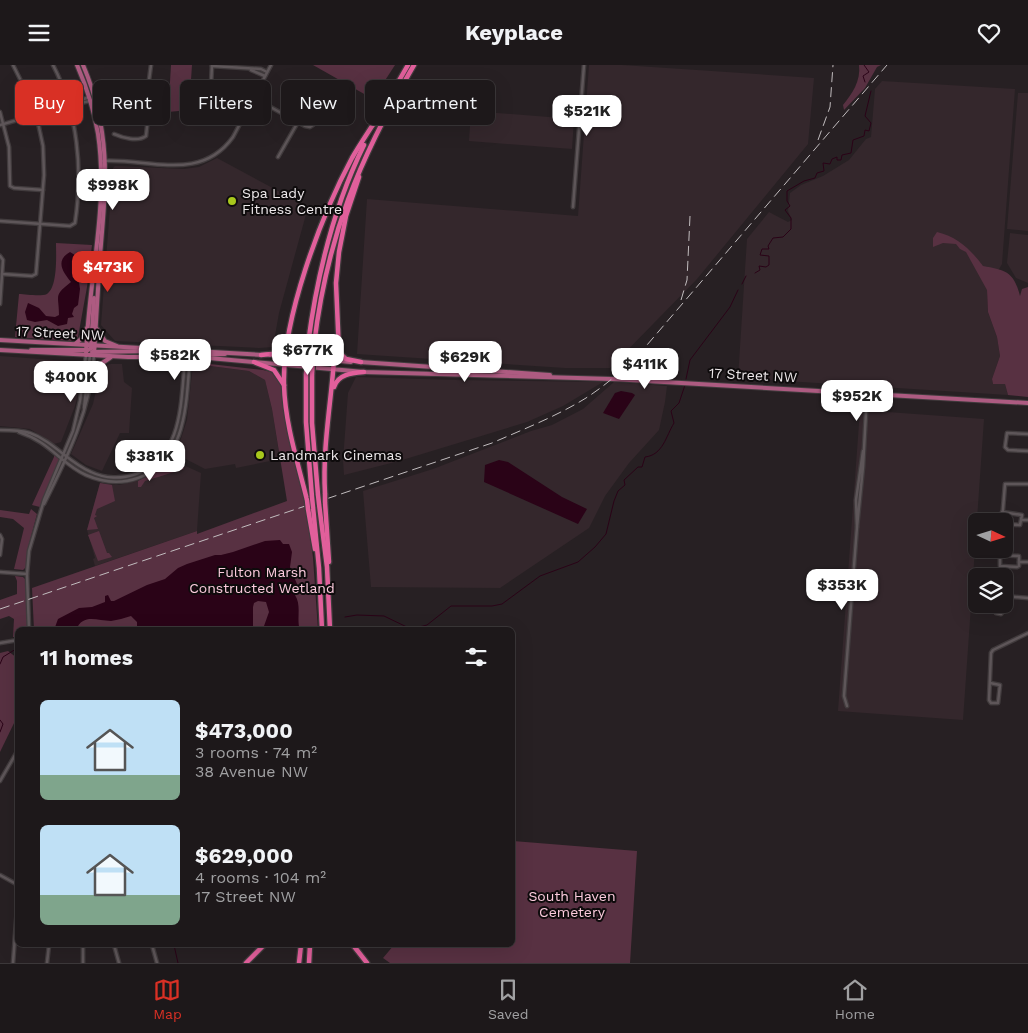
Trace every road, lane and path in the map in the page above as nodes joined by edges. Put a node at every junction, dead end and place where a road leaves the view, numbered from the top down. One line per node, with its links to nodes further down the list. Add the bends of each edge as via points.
1 (13, 65): 14 (street)
2 (54, 65): 15 (street)
3 (78, 65): 20 (main road)
4 (83, 65): 20 (main road)
5 (151, 65): 16 (street)
6 (271, 65): 12 (street)
7 (408, 65): 19 (highway)
8 (414, 65): 38 (highway)
9 (584, 65): 41 (street)
10 (212, 66): 11 (street); 17 (street)
11 (249, 69): 12 (street); 13 (street)
12 (268, 72): 13 (street)
13 (265, 76): 18 (street)
14 (22, 80)
15 (60, 80)
16 (149, 80)
17 (211, 80)
18 (263, 80)
19 (399, 80)
20 (93, 98): 21 (street)
21 (83, 101)
22 (0, 112): 24 (street)
23 (15, 121): 24 (street)
24 (4, 124): 25 (street); 40 (street, via 10,155 10,186)
25 (0, 125)
26 (38, 125): 40 (street, via 44,151)
27 (73, 125): 43 (street, via 79,164 75,223 72,227)
28 (101, 125): 39 (main road)
29 (147, 125): 36 (street, via 142,139)
30 (239, 125): 39 (street, via 218,152 193,164)
31 (296, 125): 37 (street)
32 (305, 125): 33 (street)
33 (313, 125)
34 (373, 125): 51 (highway, via 352,157 323,224)
35 (373, 125): 54 (highway, via 332,225 317,286)
36 (114, 134)
37 (278, 157)
38 (362, 160): 48 (highway, via 341,242); 54 (highway, via 328,262)
39 (103, 161): 46 (main road); 49 (main road)
40 (43, 190): 43 (street)
41 (573, 207)
42 (0, 221): 43 (street)
43 (40, 224): 45 (street, via 36,274)
44 (1, 256): 45 (street)
45 (2, 274): 47 (street)
46 (94, 278): 50 (main road); 58 (main road)
47 (0, 305)
48 (336, 305): 63 (highway); 65 (highway, via 339,352 346,359)
49 (96, 324): 55 (main road, via 102,339); 58 (main road)
50 (88, 327): 53 (main road); 58 (main road)
51 (288, 338): 60 (highway, via 282,351); 62 (highway)
52 (0, 341): 53 (main road, 17 Street NW)
53 (74, 345): 58 (main road, 17 Street NW)
54 (311, 345): 81 (highway, bridge, via 306,374); 92 (highway, bridge, via 312,423)
55 (124, 348): 57 (main road, 17 Street NW); 58 (main road, 17 Street NW)
56 (0, 349): 58 (main road, 17 Street NW)
57 (170, 350): 58 (main road); 59 (main road, 17 Street NW)
58 (90, 351): 61 (main road, 17 Street NW); 69 (street); 75 (street); 79 (street)
59 (188, 354): 60 (main road, 17 Street NW); 61 (main road, 17 Street NW); 64 (main road, 17 Street NW); 79 (street, via 182,426 170,454 157,468 137,478 114,482 88,476)
60 (261, 355): 62 (main road, 17 Street NW)
61 (113, 356): 69 (main road, via 98,366)
62 (285, 357): 63 (main road, 17 Street NW); 66 (highway)
63 (334, 361): 65 (main road, 17 Street NW); 67 (highway)
64 (254, 362): 66 (main road, 17 Street NW); 71 (highway, via 274,370)
65 (361, 363): 70 (main road, 17 Street NW)
66 (285, 365): 67 (main road, 17 Street NW); 71 (highway)
67 (334, 368): 68 (main road, 17 Street NW); 73 (highway)
68 (364, 372): 70 (main road, 17 Street NW); 73 (highway, via 348,374 337,381)
69 (92, 377): 75 (street)
70 (567, 377): 72 (main road, 17 Street NW)
71 (284, 386): 81 (highway, bridge, via 287,413)
72 (867, 393): 74 (main road, 17 Street NW); 102 (street, via 856,500 857,527 844,696)
73 (331, 403): 92 (highway, bridge, via 325,444)
74 (1028, 403)
75 (83, 417): 79 (street)
76 (0, 430): 79 (street, via 35,435)
77 (1028, 433): 78 (street, via 1008,433 1006,447 1008,450)
78 (1028, 451)
79 (65, 457): 91 (street, via 40,511 29,551)
80 (1028, 484): 82 (street, via 1005,483)
81 (311, 508): 96 (highway)
82 (1002, 512): 83 (street, via 1021,514)
83 (1022, 520): 84 (street); 85 (street, via 1021,525)
84 (1028, 520)
85 (1013, 526)
86 (1, 536): 87 (street)
87 (0, 555)
88 (1019, 561): 88 (street, via 1020,557 1001,555 998,564 1017,567); 89 (street)
89 (1028, 562)
90 (0, 572): 91 (street)
91 (27, 574): 95 (street)
92 (329, 593): 97 (highway)
93 (1013, 597): 94 (street)
94 (1028, 598)
95 (29, 627)
96 (322, 627)
97 (330, 627)
98 (1028, 633): 101 (street, via 993,650)
99 (15, 640): 100 (street)
100 (0, 643)
101 (990, 683): 101 (street, via 989,703 998,703 1000,685)
102 (847, 706)
103 (15, 755): 104 (street)
104 (0, 781)
105 (0, 875): 106 (street)
106 (15, 883)
107 (15, 940): 116 (street)
108 (49, 947): 117 (street)
109 (83, 947): 118 (street)
110 (115, 947): 119 (street)
111 (153, 947): 120 (street)
112 (262, 947): 121 (highway)
113 (300, 947): 122 (highway)
114 (310, 947): 123 (highway)
115 (355, 947): 124 (highway)
116 (13, 963)
117 (47, 963)
118 (83, 963)
119 (119, 963)
120 (157, 963)
121 (246, 963)
122 (299, 963)
123 (309, 963)
124 (367, 963)

